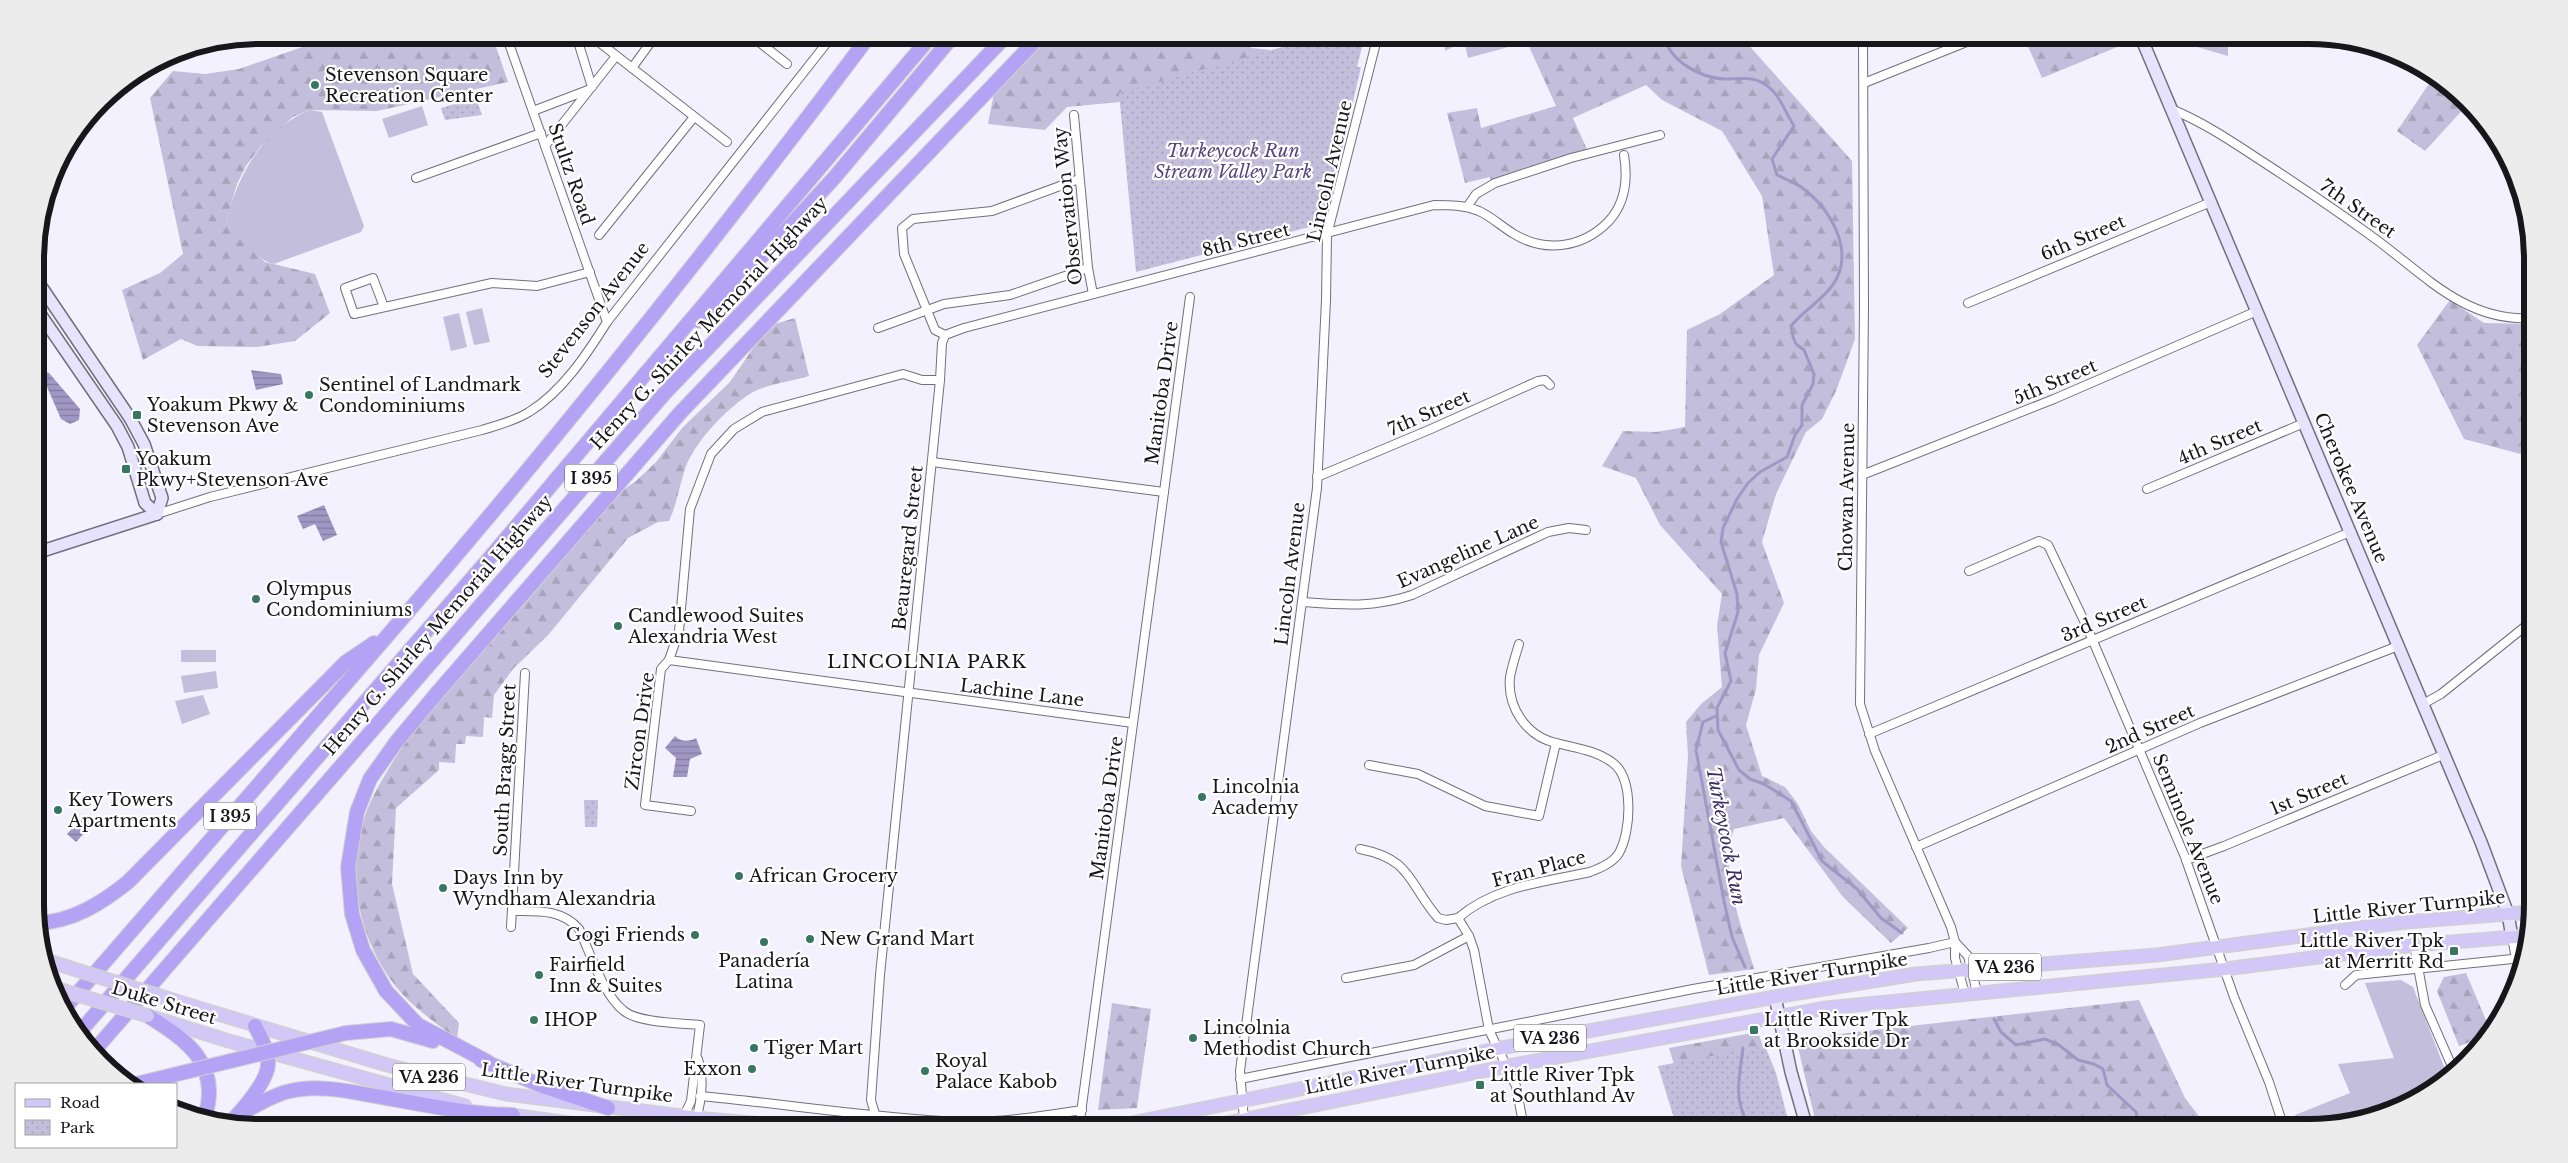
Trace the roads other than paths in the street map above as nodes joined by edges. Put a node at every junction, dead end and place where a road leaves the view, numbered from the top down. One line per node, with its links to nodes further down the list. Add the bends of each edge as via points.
1 (509, 44): 22 (street, Stultz Road)
2 (579, 44): 20 (street)
3 (601, 44): 16 (street)
4 (649, 44): 18 (street)
5 (764, 44): 17 (street)
6 (826, 44): 47 (street, Stevenson Avenue)
7 (863, 44): 66 (highway, Henry G. Shirley Memorial Highway / I 395, via 710,245)
8 (924, 44): 50 (highway)
9 (946, 44): 50 (highway, via 790,227 713,310)
10 (998, 44): 90 (highway, Henry G. Shirley Memorial Highway / I 395, via 664,394)
11 (1033, 44): 120 (highway, via 680,413 437,693 370,779 357,812 348,867 352,914 363,950 386,991 418,1025)
12 (1376, 44): 35 (street, Lincoln Avenue)
13 (1863, 44): 19 (street, Chowan Avenue)
14 (1962, 44): 19 (street)
15 (2144, 44): 21 (street, Cherokee Avenue)
16 (616, 56): 18 (street); 20 (street)
17 (787, 64)
18 (632, 68): 24 (street)
19 (1864, 83): 55 (street, Chowan Avenue)
20 (591, 88): 22 (street); 28 (street)
21 (2171, 109): 32 (street, Cherokee Avenue); 45 (street, 7th Street, via 2192,118 2279,173 2372,236 2456,299 2495,316)
22 (533, 111): 25 (street, Stultz Road)
23 (1074, 115): 31 (street, Observation Way)
24 (694, 117): 27 (street); 34 (street)
25 (541, 133): 28 (street, Stultz Road); 30 (street)
26 (1660, 135): 33 (street, via 1503,179 1482,190)
27 (726, 142)
28 (545, 146): 37 (street, Stultz Road)
29 (1624, 155): 33 (street, via 1626,182 1617,209 1600,230 1576,243 1549,246 1524,240)
30 (416, 178)
31 (1079, 179): 36 (street, Observation Way); 43 (street, via 992,211 913,219 905,224 902,228 904,254)
32 (2210, 202): 41 (street, 6th Street); 44 (street, Cherokee Avenue)
33 (1468, 207): 35 (street, 8th Street, via 1434,206)
34 (599, 235)
35 (1326, 235): 39 (street, 8th Street); 56 (street, Lincoln Avenue)
36 (1088, 268): 39 (street, Observation Way); 43 (street, via 1010,296)
37 (590, 272): 42 (street, via 537,286 492,283); 47 (street, Stultz Road)
38 (44, 291): 59 (street, via 144,444 162,498)
39 (1093, 294): 49 (street, 8th Street)
40 (1190, 297): 58 (street, Manitoba Drive)
41 (1968, 302)
42 (384, 307): 42 (street, via 354,314 345,288 373,278)
43 (928, 308): 48 (street); 49 (street, via 935,330)
44 (2257, 311): 53 (street, Cherokee Avenue); 55 (street, 5th Street, via 2054,399)
45 (2524, 318)
46 (44, 320): 59 (street, via 117,426 128,447 145,503)
47 (607, 322): 59 (street, Stevenson Avenue, via 589,349 544,402 518,418 482,430 210,497)
48 (878, 328)
49 (946, 335): 51 (street, Beauregard Street, via 942,343)
50 (675, 340): 112 (highway)
51 (940, 380): 54 (street, Beauregard Street); 70 (street, Zircon Drive, via 922,380 903,374 762,412 734,429 711,454 690,509 679,631)
52 (1550, 385): 56 (street, 7th Street, via 1545,380 1538,381)
53 (2304, 423): 57 (street, 4th Street); 61 (street, Cherokee Avenue)
54 (932, 462): 58 (street, Manitoba Drive); 72 (street, Beauregard Street)
55 (1862, 475): 75 (street, Chowan Avenue, via 1859,690)
56 (1317, 477): 64 (street, Lincoln Avenue)
57 (2147, 489)
58 (1164, 492): 74 (street, Manitoba Drive)
59 (156, 514): 62 (street, Stevenson Avenue)
60 (1586, 530): 64 (street, Evangeline Lane, via 1569,528 1548,532 1393,601 1369,605)
61 (2350, 532): 67 (street, 3rd Street); 69 (street, Cherokee Avenue)
62 (44, 551)
63 (1969, 571): 67 (street, Seminole Avenue, via 2039,541 2044,542)
64 (1302, 602): 123 (street, Lincoln Avenue, via 1254,950)
65 (2524, 627): 73 (street, via 2441,694)
66 (390, 633): 88 (highway, via 346,662 128,882 89,909); 108 (highway, Henry G. Shirley Memorial Highway / I 395)
67 (2092, 641): 75 (street, 3rd Street); 77 (street, Seminole Avenue)
68 (1519, 644): 76 (street, Fran Place, via 1510,676 1516,712 1534,733)
69 (2398, 646): 73 (street, Cherokee Avenue); 77 (street, 2nd Street)
70 (669, 660): 72 (street, Lachine Lane); 80 (street, Zircon Drive, via 662,668 645,805)
71 (526, 673): 84 (street, South Bragg Street)
72 (908, 694): 74 (street, Lachine Lane); 132 (street, Beauregard Street, via 872,1078 871,1100)
73 (2422, 704): 78 (street, Cherokee Avenue)
74 (1133, 723): 128 (street, Manitoba Drive)
75 (1869, 734): 81 (street, Chowan Avenue)
76 (1556, 743): 79 (street, via 1539,816 1485,806 1418,774); 87 (street, Fran Place, via 1601,756 1615,764 1623,778 1628,797 1625,834 1618,854 1604,866 1590,872 1495,894 1474,904)
77 (2139, 750): 81 (street, 2nd Street); 83 (street, Seminole Avenue)
78 (2443, 756): 83 (street, 1st Street); 86 (street, Cherokee Avenue, via 2484,849)
79 (1369, 765)
80 (691, 811)
81 (1916, 847): 94 (street, Chowan Avenue)
82 (1360, 849): 87 (street, via 1381,853 1397,864 1438,918)
83 (2186, 860): 96 (street, Seminole Avenue)
84 (512, 911): 89 (street, South Bragg Street); 119 (street, via 557,913 572,921 579,929 607,990 624,1011 639,1018 700,1025)
85 (2524, 913): 86 (main road, Little River Turnpike / VA 236)
86 (2508, 914): 93 (street, Cherokee Avenue); 96 (main road, Little River Turnpike / VA 236, via 2406,922)
87 (1458, 918): 91 (street)
88 (44, 921)
89 (511, 927)
90 (192, 935): 115 (highway, Henry G. Shirley Memorial Highway / I 395); 117 (highway)
91 (1469, 936): 103 (street, via 1414,965); 114 (street)
92 (2521, 936): 93 (main road, Little River Turnpike / VA 236)
93 (2512, 937): 95 (main road, Little River Turnpike / VA 236); 97 (street, Cherokee Avenue)
94 (1955, 942): 101 (street, Chowan Avenue, via 1955,958); 101 (street, Chowan Avenue, via 1968,956); 114 (street, via 1687,990)
95 (2414, 945): 100 (street); 102 (main road, Little River Turnpike / VA 236)
96 (2217, 947): 101 (main road, Little River Turnpike / VA 236, via 2116,959); 102 (street, Seminole Avenue)
97 (2518, 956)
98 (2517, 959): 100 (street)
99 (52, 962): 111 (main road, Duke Street / VA 236, bridge)
100 (2416, 968): 104 (street, via 2356,975); 121 (street, via 2426,1005)
101 (1965, 969): 106 (street, Chowan Avenue); 106 (street, Chowan Avenue); 107 (main road, Little River Turnpike / VA 236)
102 (2224, 969): 106 (main road, Little River Turnpike / VA 236); 146 (street, Seminole Avenue, via 2270,1082)
103 (1346, 978)
104 (2345, 985)
105 (61, 989): 109 (main road, Duke Street, bridge)
106 (1971, 993): 110 (main road, Little River Turnpike / VA 236)
107 (1775, 997): 110 (street); 116 (main road, Little River Turnpike / VA 236)
108 (69, 1004)
109 (148, 1016): 113 (highway)
110 (1778, 1016): 122 (main road, Little River Turnpike / VA 236); 145 (street)
111 (255, 1026): 118 (highway); 127 (main road, Little River Turnpike / VA 236, via 443,1080 506,1094)
112 (83, 1028)
113 (176, 1029): 118 (main road, Duke Street / VA 236); 129 (highway, via 196,1053 207,1080 209,1102)
114 (1489, 1030): 116 (street); 123 (street)
115 (97, 1046)
116 (1497, 1050): 122 (street); 126 (main road, Little River Turnpike / VA 236)
117 (102, 1051)
118 (266, 1051): 130 (main road, VA 236, via 474,1109); 133 (highway, via 268,1068 264,1079)
119 (698, 1059): 125 (street, via 702,1072); 131 (street, via 691,1101)
120 (488, 1062): 124 (highway, bridge, via 416,1035 390,1029 346,1033); 127 (highway, via 540,1085)
121 (2452, 1065)
122 (1508, 1066): 143 (main road, Little River Turnpike / VA 236); 144 (street, via 1516,1086)
123 (1240, 1079): 126 (street, Lincoln Avenue)
124 (140, 1083)
125 (700, 1096): 132 (street); 136 (street)
126 (1241, 1100): 141 (main road, Little River Turnpike / VA 236); 142 (street, Lincoln Avenue)
127 (608, 1108): 131 (main road, Little River Turnpike / VA 236)
128 (1082, 1110): 139 (street); 140 (street, Manitoba Drive)
129 (205, 1113)
130 (513, 1116): 133 (highway, via 474,1114 318,1088 271,1097); 134 (main road, VA 236)
131 (684, 1116): 135 (main road, Little River Turnpike / VA 236)
132 (875, 1116): 137 (street, Beauregard Street); 138 (street)
133 (235, 1118)
134 (539, 1119)
135 (689, 1119)
136 (696, 1119)
137 (876, 1119)
138 (918, 1119)
139 (1009, 1119)
140 (1080, 1119)
141 (1151, 1119)
142 (1244, 1119)
143 (1249, 1119)
144 (1522, 1119)
145 (1804, 1119)
146 (2281, 1119)

